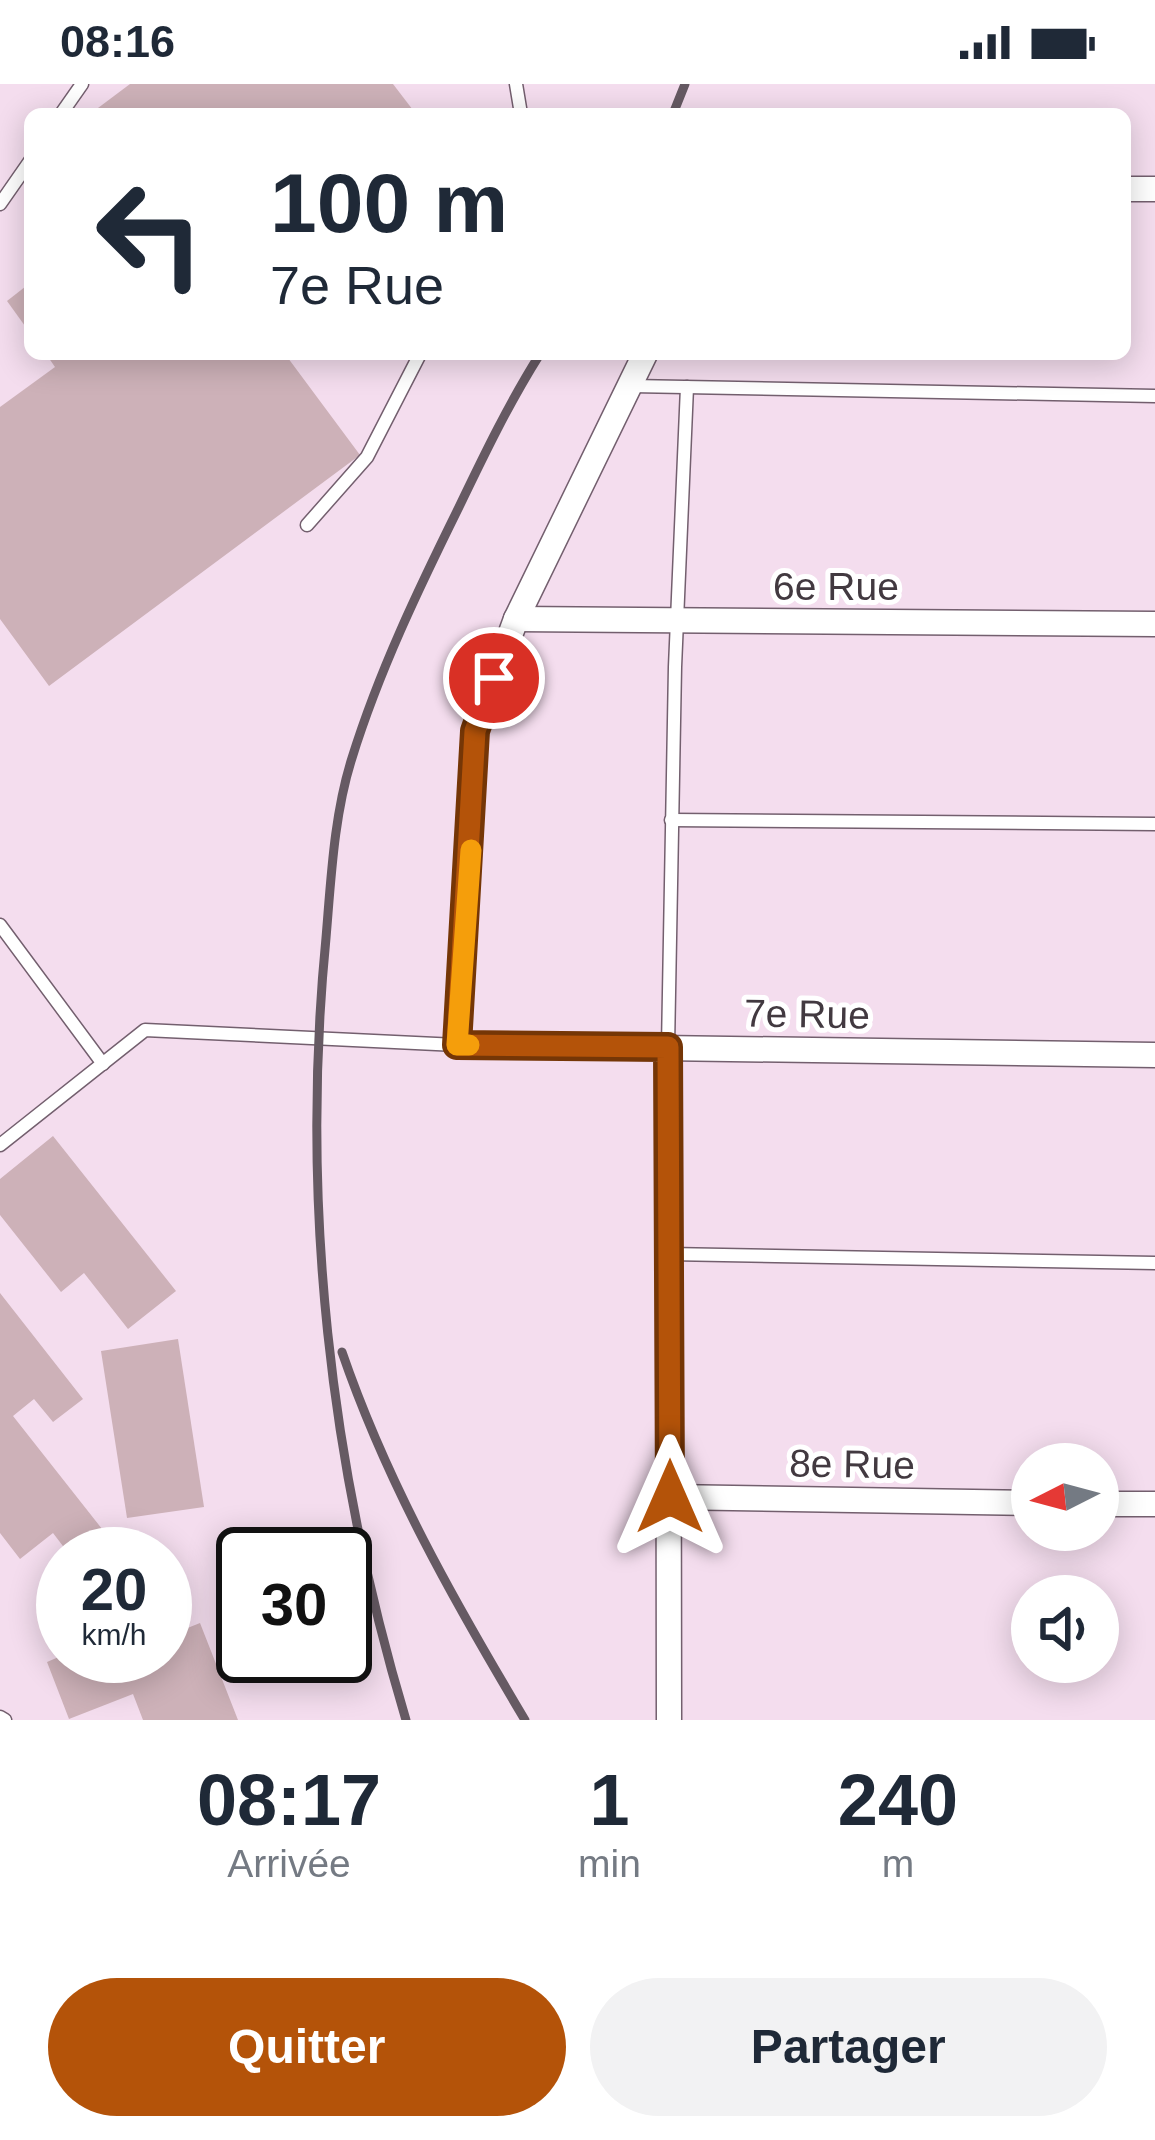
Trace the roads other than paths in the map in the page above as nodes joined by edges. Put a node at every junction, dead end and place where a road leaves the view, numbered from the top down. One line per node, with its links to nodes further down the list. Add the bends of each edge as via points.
1 (24, 170): 2 (lane)
2 (0, 205)
3 (417, 360): 8 (lane, via 367,457)
4 (643, 360): 5 (street)
5 (632, 386): 6 (lane); 9 (street)
6 (687, 386): 7 (lane); 10 (lane)
7 (1155, 396)
8 (307, 525)
9 (516, 620): 10 (street, 6e Rue); 15 (street, via 475,731)
10 (676, 621): 11 (street, 6e Rue); 12 (lane)
11 (1155, 624)
12 (671, 820): 13 (lane); 16 (lane)
13 (1155, 824)
14 (0, 925): 18 (lane)
15 (457, 1045): 16 (street, 7e Rue); 18 (lane, via 146,1030)
16 (668, 1047): 17 (street, 7e Rue); 20 (street)
17 (1155, 1055)
18 (103, 1064): 19 (lane)
19 (0, 1144)
20 (668, 1254): 21 (lane); 22 (street)
21 (1155, 1263)
22 (670, 1497): 23 (street, 8e Rue); 26 (street)
23 (1011, 1503)
24 (1119, 1504): 25 (street)
25 (1155, 1504)
26 (669, 1720)

